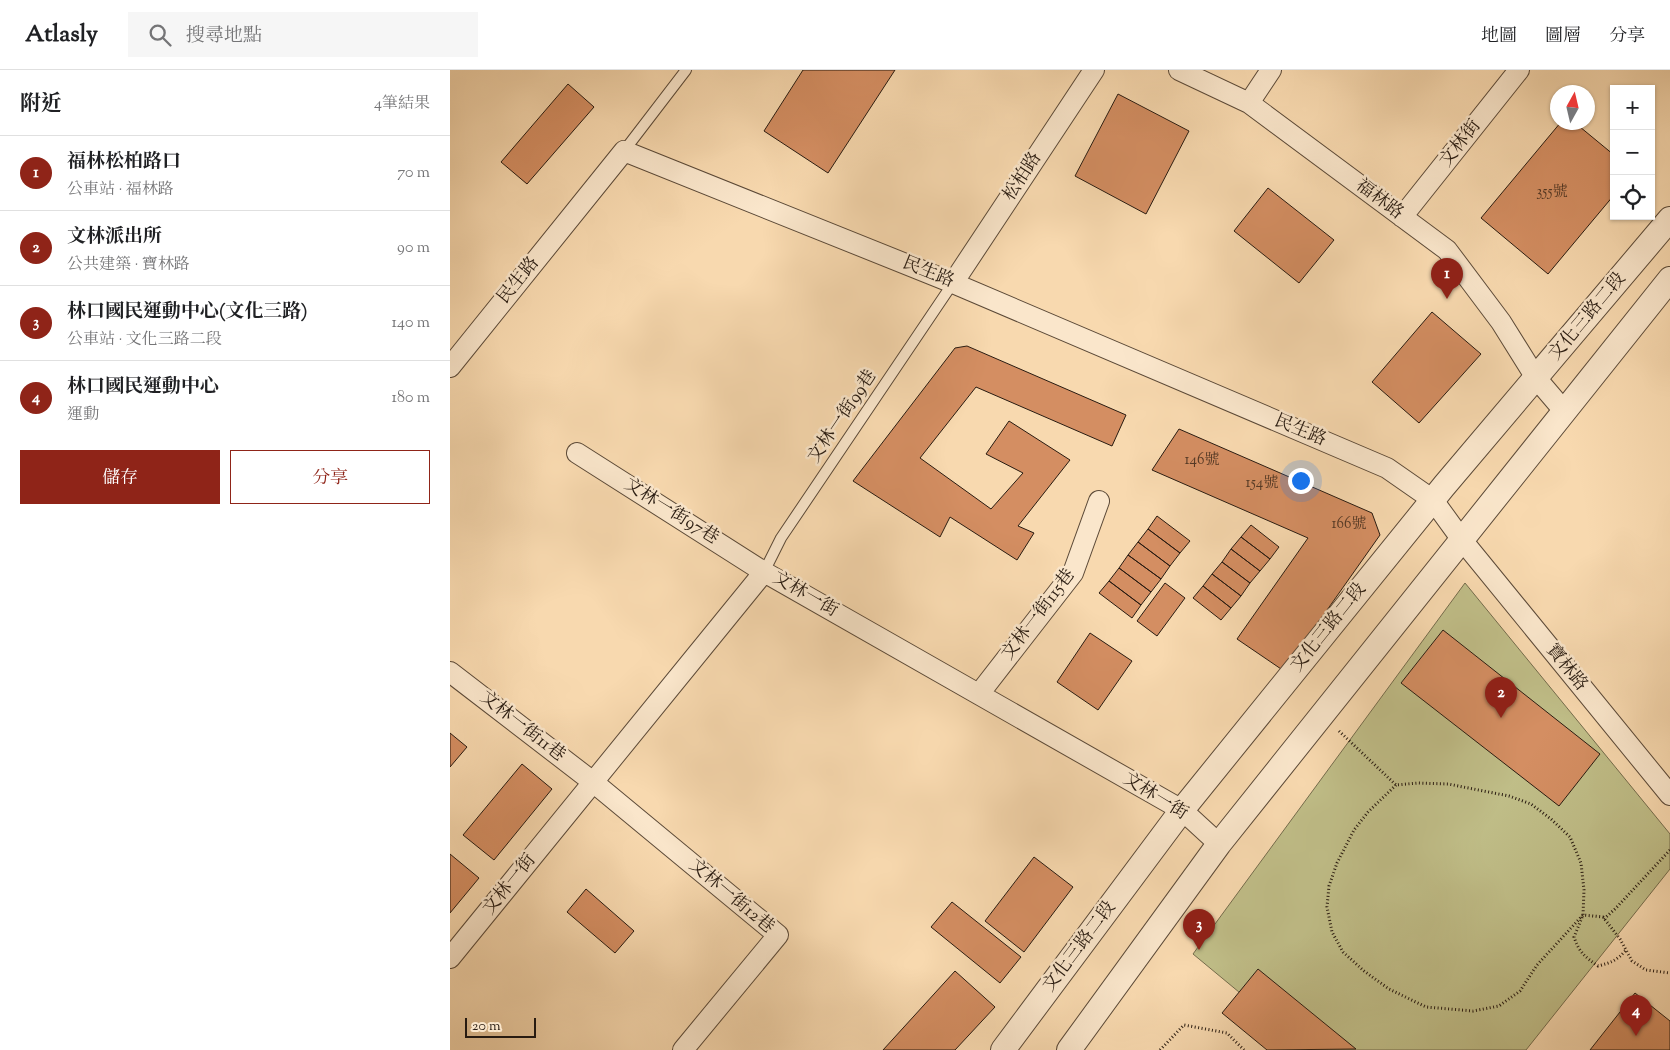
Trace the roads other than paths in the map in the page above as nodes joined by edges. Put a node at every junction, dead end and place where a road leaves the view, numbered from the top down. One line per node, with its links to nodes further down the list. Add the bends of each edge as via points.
1 (686, 70): 7 (lane)
2 (1094, 70): 11 (street, 松柏路)
3 (1179, 70): 6 (street, 福林路)
4 (1271, 70): 6 (street)
5 (1519, 70): 8 (street, 文林街)
6 (1248, 103): 8 (street, 福林路)
7 (624, 151): 11 (street, 民生路); 12 (street, 民生路)
8 (1402, 217): 13 (street, 福林路, via 1446,250 1501,322)
9 (1670, 219): 13 (street, 文化三路二段)
10 (1670, 279): 14 (street)
11 (953, 283): 16 (street, 民生路, via 1387,468); 19 (lane, 文林一街99巷, via 781,538)
12 (450, 366)
13 (1536, 378): 14 (street, 福林路); 16 (street, 文化三路二段)
14 (1565, 412): 18 (street)
15 (577, 453): 19 (street, 文林一街97巷)
16 (1433, 500): 18 (street, 民生路); 24 (street, 文化三路二段)
17 (1099, 501): 21 (street, 文林一街115巷, via 1073,573)
18 (1462, 540): 23 (street, 寶林路); 25 (street)
19 (764, 572): 21 (street, 文林一街); 22 (street, 文林一街)
20 (450, 672): 22 (street, 文林一街11巷)
21 (978, 694): 24 (street, 文林一街)
22 (593, 782): 26 (street, 文林一街); 27 (street, 文林一街12巷, via 778,935)
23 (1670, 795)
24 (1182, 810): 25 (street, 文林一街); 28 (street, 文化三路二段)
25 (1219, 844): 29 (street)
26 (450, 958)
27 (683, 1050)
28 (1003, 1050)
29 (1070, 1050)

